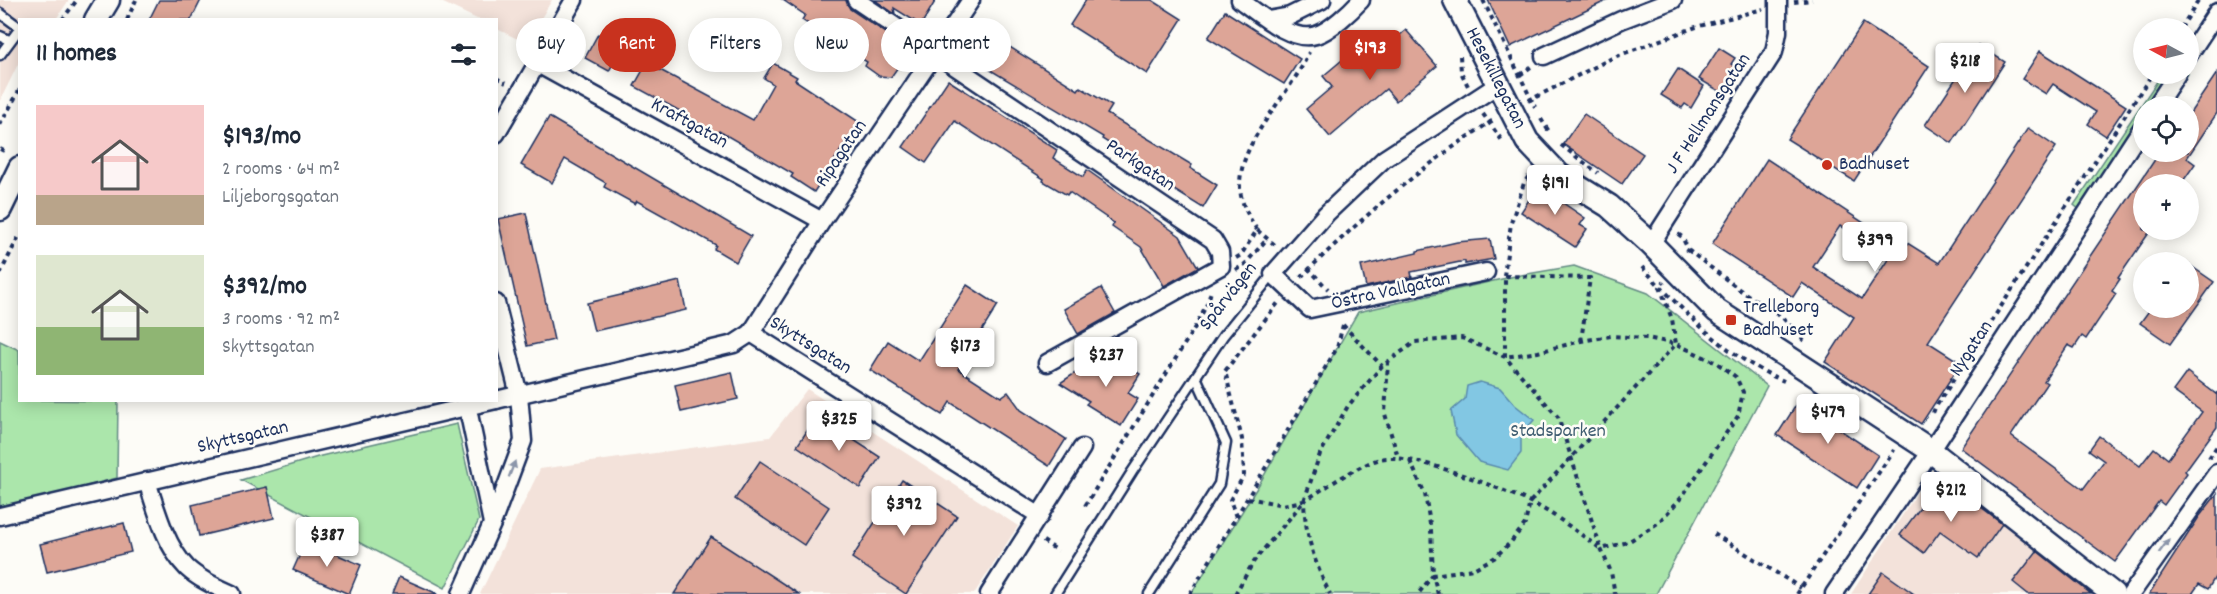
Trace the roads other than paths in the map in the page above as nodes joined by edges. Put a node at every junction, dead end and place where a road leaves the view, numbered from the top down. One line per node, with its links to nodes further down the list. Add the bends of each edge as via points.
1 (108, 0): 13 (street)
2 (574, 0): 14 (street)
3 (856, 0): 15 (street, Parkgatan)
4 (971, 0): 16 (street, Ripagatan)
5 (1240, 0): 17 (street)
6 (1322, 0): 17 (street, via 1290,16)
7 (1361, 0): 17 (street, via 1315,36 1296,34)
8 (1455, 0): 29 (street, Hesekillegatan)
9 (1673, 0): 24 (street)
10 (1778, 2): 35 (street, J F Hellmansgatan, via 1774,52)
11 (2217, 12): 21 (street)
12 (0, 13): 18 (lane)
13 (97, 18)
14 (563, 18)
15 (884, 18)
16 (959, 18)
17 (1268, 20)
18 (18, 27)
19 (18, 29): 22 (lane)
20 (0, 36): 22 (lane)
21 (2199, 39)
22 (9, 40): 23 (lane)
23 (0, 55)
24 (1544, 56)
25 (531, 72): 30 (street)
26 (552, 72): 34 (street, Kraftgatan)
27 (923, 72): 34 (street, Ripagatan)
28 (965, 72): 40 (street, Parkgatan, via 1213,240 1220,252 1225,270)
29 (1499, 84): 35 (street, Hesekillegatan, via 1527,141 1559,175 1610,206); 37 (street, Spårvägen, via 1384,159 1326,214)
30 (498, 130)
31 (2133, 142): 46 (street, Nygatan)
32 (18, 172): 33 (street)
33 (0, 209)
34 (822, 221): 39 (street, Ripagatan)
35 (1651, 244): 46 (street, via 1717,311)
36 (1486, 272): 37 (street, Östra Vallgatan, via 1310,309)
37 (1273, 274): 41 (lane, Spårvägen, via 1222,336)
38 (498, 311): 42 (street)
39 (751, 333): 42 (street, Skyttsgatan, via 734,344); 50 (street, Skyttsgatan)
40 (1047, 363)
41 (1196, 377): 55 (lane, Spårvägen); 56 (lane, via 1226,443 1219,484)
42 (519, 395): 43 (street, Skyttsgatan); 51 (street, one-way to 42, via 523,441)
43 (498, 400)
44 (467, 404): 48 (street, Skyttsgatan); 51 (street)
45 (1082, 447): 50 (street)
46 (1931, 451): 57 (street, Nygatan); 58 (street)
47 (2217, 473): 59 (street, one-way to 47)
48 (147, 482): 49 (street, Skyttsgatan); 52 (street, via 160,524 186,567)
49 (0, 516)
50 (1040, 516): 54 (street)
51 (492, 524): 53 (street)
52 (232, 594)
53 (461, 594)
54 (989, 594)
55 (1055, 594)
56 (1149, 594)
57 (1834, 594)
58 (2113, 594)
59 (2131, 594)

